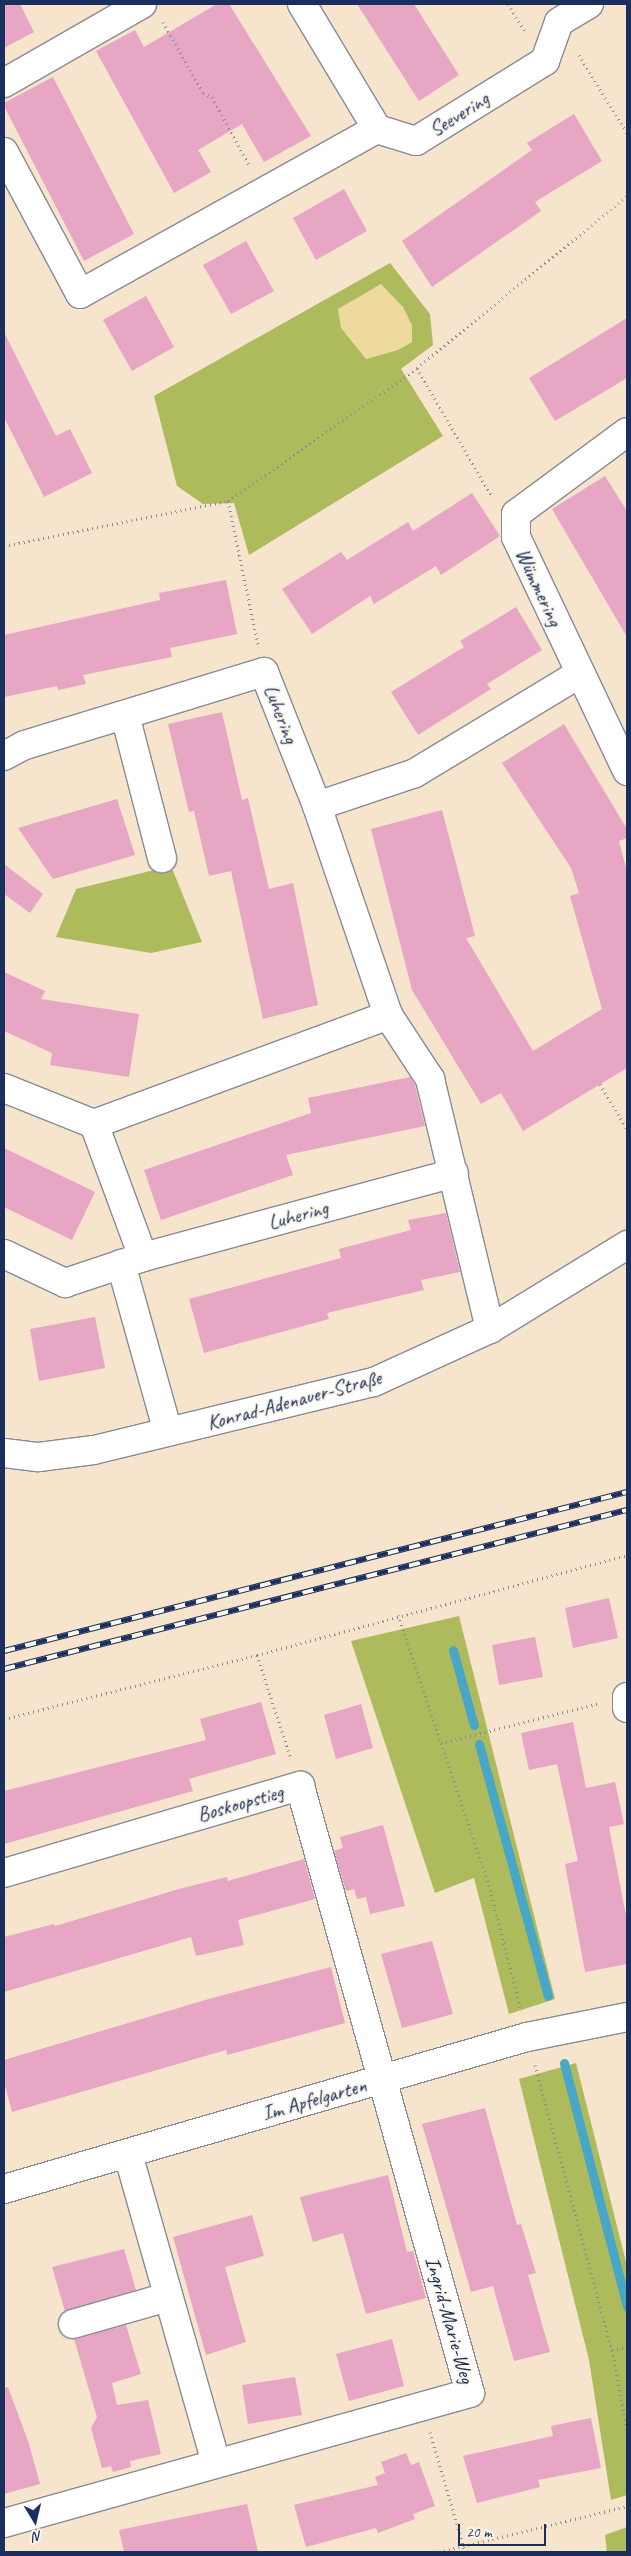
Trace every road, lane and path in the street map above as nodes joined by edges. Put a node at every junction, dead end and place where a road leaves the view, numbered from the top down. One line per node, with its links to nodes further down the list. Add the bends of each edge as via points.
1 (302, 4): 6 (street)
2 (589, 4): 4 (street)
3 (152, 12): 5 (street, via 98,30); 9 (path, via 202,93 212,97)
4 (559, 22): 6 (street, Seevering, via 545,61 416,141); 7 (path)
5 (4, 83)
6 (377, 129): 9 (street)
7 (627, 133)
8 (4, 152): 9 (street, via 80,294)
9 (264, 192)
10 (627, 196): 11 (path)
11 (417, 368): 13 (path); 14 (path)
12 (627, 432): 14 (street, Wümmering, via 516,514)
13 (228, 502): 15 (path); 16 (path)
14 (516, 537): 17 (street, Wümmering)
15 (4, 546)
16 (264, 672): 18 (street, Luhering); 21 (street, Luhering)
17 (579, 674): 20 (street, Wümmering); 21 (street, via 416,773)
18 (125, 715): 19 (street, Luhering, via 25,745); 22 (street)
19 (4, 756)
20 (627, 771)
21 (317, 806): 23 (street, Luhering)
22 (162, 858)
23 (388, 1015): 26 (street); 28 (street, Luhering, via 430,1079)
24 (600, 1084): 27 (path)
25 (4, 1088): 26 (street)
26 (94, 1124): 31 (street)
27 (627, 1129)
28 (454, 1173): 31 (street, Luhering); 32 (street, Luhering)
29 (627, 1245): 32 (street, Konrad-Adenauer-Straße)
30 (4, 1254): 31 (street, Luhering, via 65,1283)
31 (132, 1261): 33 (street)
32 (490, 1329): 33 (street, Konrad-Adenauer-Straße, via 374,1382)
33 (168, 1432): 34 (street, Konrad-Adenauer-Straße, via 64,1455 32,1457)
34 (4, 1454)
35 (627, 1554): 36 (path)
36 (398, 1615): 37 (path); 40 (path)
37 (257, 1655): 39 (path); 41 (path)
38 (626, 1700): 40 (path)
39 (4, 1719)
40 (441, 1743): 44 (path, via 489,1885)
41 (300, 1786): 42 (street, Boskoopstieg); 45 (street, Boskoopstieg)
42 (4, 1873)
43 (627, 2018): 44 (street, Im Apfelgarten)
44 (527, 2036): 45 (street, Im Apfelgarten); 51 (path)
45 (383, 2079): 46 (street, Im Apfelgarten); 52 (street, Ingrid-Marie-Weg, via 470,2393)
46 (128, 2154): 47 (street, Im Apfelgarten); 48 (street)
47 (4, 2189)
48 (168, 2297): 49 (street); 54 (street)
49 (73, 2324)
50 (627, 2347): 51 (path)
51 (612, 2350): 53 (path)
52 (422, 2405): 54 (street, Ingrid-Marie-Weg); 57 (path)
53 (627, 2430)
54 (216, 2463): 56 (street, Ingrid-Marie-Weg)
55 (627, 2506): 57 (path)
56 (4, 2523)
57 (464, 2544): 58 (path); 59 (path)
58 (439, 2552)
59 (465, 2552)

